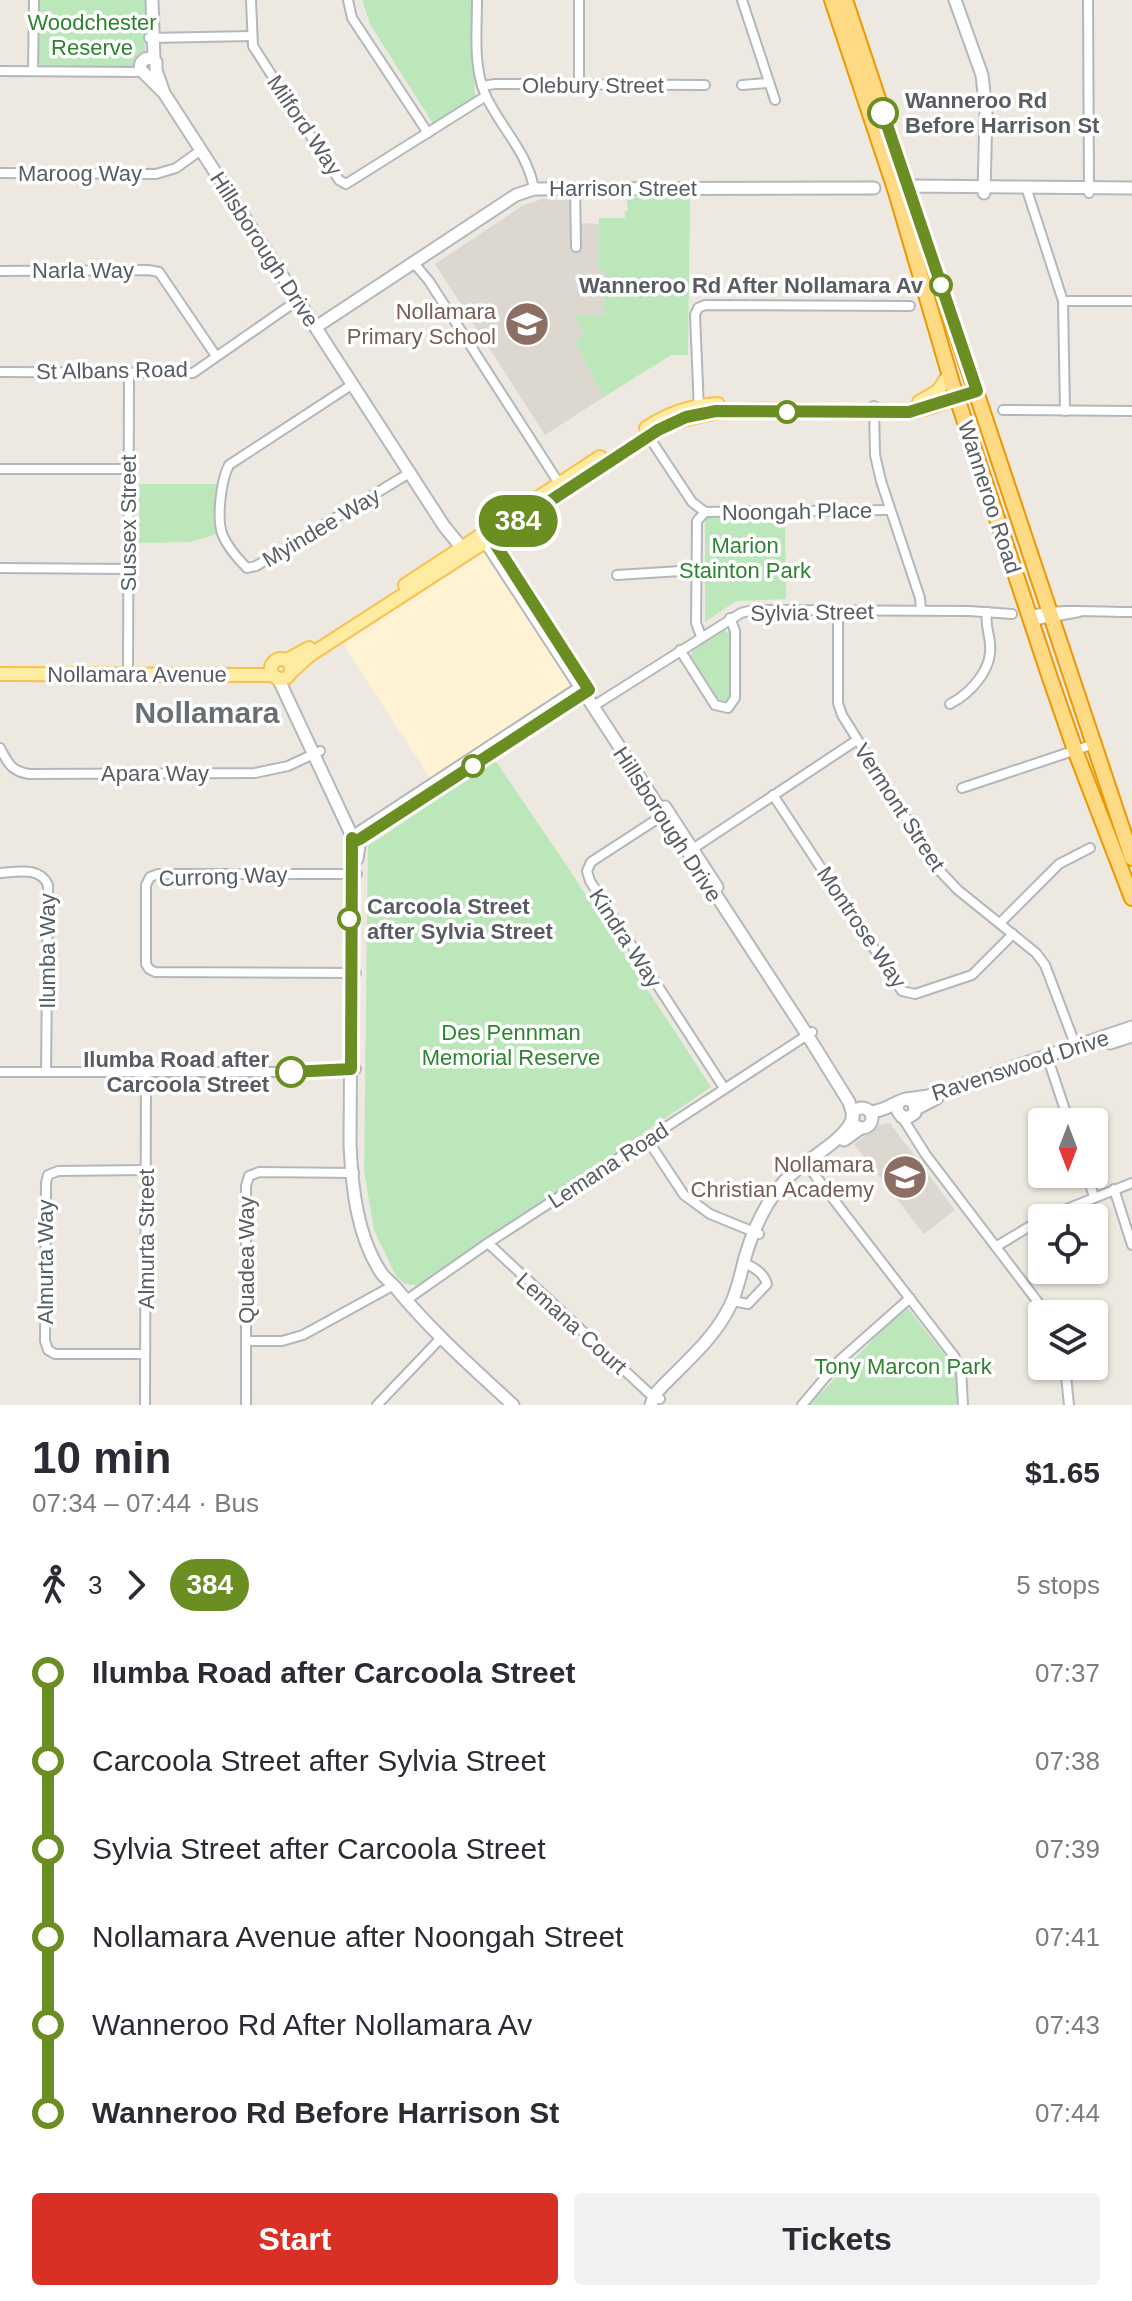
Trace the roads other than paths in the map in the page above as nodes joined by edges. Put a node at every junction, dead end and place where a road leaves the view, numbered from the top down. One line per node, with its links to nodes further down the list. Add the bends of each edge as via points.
1 (34, 0): 16 (street)
2 (251, 0): 12 (street, Milford Way)
3 (348, 0): 24 (street, via 352,18)
4 (477, 0): 20 (street)
5 (579, 0): 21 (street)
6 (742, 0): 17 (street)
7 (832, 0): 35 (highway, Wanneroo Road)
8 (845, 0): 35 (highway, Wanneroo Road)
9 (955, 0): 31 (street, via 986,69)
10 (1088, 0): 33 (street)
11 (152, 4): 13 (street)
12 (252, 36): 13 (street); 24 (street, Milford Way, via 253,46 305,128 346,184)
13 (152, 38): 14 (street)
14 (148, 66): 16 (street, via 125,72); 25 (street, Hillsborough Drive)
15 (0, 71): 16 (street)
16 (33, 71)
17 (768, 83): 19 (street); 23 (street)
18 (705, 85): 21 (street, Olebury Street)
19 (742, 85)
20 (482, 86): 21 (street, Olebury Street); 22 (street)
21 (579, 86)
22 (486, 96): 24 (street, Milford Way); 30 (street, via 525,161)
23 (775, 100)
24 (428, 133)
25 (201, 150): 26 (street, Maroog Way, via 176,168 156,174); 40 (street, Hillsborough Drive)
26 (0, 173)
27 (575, 187): 28 (street, Harrison Street); 30 (street, Harrison Street); 37 (street)
28 (590, 187): 29 (street, Harrison Street); 36 (street)
29 (874, 188)
30 (534, 189): 38 (street, Harrison Street, via 516,195)
31 (987, 190): 32 (street); 35 (street)
32 (1027, 190): 33 (street); 41 (street)
33 (1089, 191): 34 (street)
34 (1132, 191)
35 (903, 193): 48 (highway, Wanneroo Road); 50 (highway, Wanneroo Road)
36 (590, 201)
37 (576, 247)
38 (417, 259): 44 (street, Harrison Street); 64 (street)
39 (0, 271): 45 (street, Narla Way, via 159,272)
40 (298, 300): 44 (street, Hillsborough Drive); 45 (street, St Albans Road)
41 (1063, 301): 42 (street); 57 (street)
42 (1132, 301)
43 (910, 306): 54 (street, via 698,308)
44 (316, 327): 49 (street, Hillsborough Drive)
45 (216, 356): 47 (street, St Albans Road, via 193,373)
46 (0, 372): 47 (street, St Albans Road)
47 (129, 372): 62 (street, Sussex Street)
48 (950, 373): 51 (highway, Wanneroo Road); 52 (main road, via 941,388)
49 (353, 384): 63 (street, Hillsborough Drive); 63 (street, Myindee Way, via 229,465 222,484 224,537 247,568 256,566)
50 (976, 388): 51 (main road); 78 (highway, Wanneroo Road)
51 (956, 394): 52 (main road); 53 (main road); 59 (highway, Wanneroo Road)
52 (919, 402): 55 (main road)
53 (935, 405): 55 (main road, via 909,412); 59 (main road, via 952,406)
54 (699, 409): 55 (main road); 60 (main road, via 662,417)
55 (874, 409): 65 (street, via 875,455)
56 (1003, 410): 57 (street)
57 (1065, 411): 58 (street)
58 (1132, 411)
59 (964, 419): 80 (highway, Wanneroo Road)
60 (646, 433): 64 (main road); 66 (street, via 692,502)
61 (0, 469): 62 (street)
62 (128, 469): 70 (street, Sussex Street)
63 (411, 472): 68 (street, Hillsborough Drive)
64 (562, 487): 67 (main road)
65 (890, 510): 66 (street, Noongah Place); 74 (street)
66 (705, 512): 71 (street, via 697,521)
67 (486, 536): 68 (main road); 87 (street, Hillsborough Drive)
68 (461, 552): 85 (main road)
69 (0, 568): 70 (street)
70 (128, 569): 84 (street, Sussex Street)
71 (696, 570): 72 (street); 81 (street, via 696,623)
72 (617, 575)
73 (838, 610): 74 (street, Sylvia Street); 79 (street, Sylvia Street, via 753,610); 90 (street, Vermont Street, via 838,703)
74 (921, 610): 75 (street, Sylvia Street)
75 (987, 612): 77 (street, Sylvia Street); 88 (street, via 988,664 971,690)
76 (1132, 612): 78 (street, via 1068,609)
77 (1012, 614)
78 (1051, 614): 80 (street); 91 (highway, Wanneroo Road)
79 (730, 618): 81 (street, Sylvia Street); 82 (street, via 735,631 735,698 728,708 715,705)
80 (1030, 618): 93 (highway, Wanneroo Road)
81 (701, 636): 82 (street, Sylvia Street)
82 (680, 650): 89 (street, Sylvia Street)
83 (0, 667): 84 (main road, Nollamara Avenue)
84 (128, 670): 85 (main road, Nollamara Avenue); 86 (main road, Nollamara Avenue)
85 (281, 671): 94 (street)
86 (0, 674)
87 (584, 688): 89 (street, Hillsborough Drive); 98 (street)
88 (950, 704)
89 (595, 705): 97 (street, Hillsborough Drive)
90 (857, 740): 96 (street); 105 (street, Vermont Street, via 939,870)
91 (1094, 744): 93 (street); 101 (highway, Wanneroo Road)
92 (0, 748): 94 (street, Apara Way, via 11,768 29,774 255,773)
93 (1075, 750): 95 (street); 104 (highway, Wanneroo Road)
94 (317, 752): 98 (street)
95 (962, 788)
96 (773, 795): 100 (street); 106 (street, Montrose Way, via 902,991 915,994 972,975)
97 (665, 814): 100 (street, Hillsborough Drive); 117 (street, Kindra Way, via 591,862 587,871)
98 (357, 835): 103 (street)
99 (1090, 848): 105 (street, via 1059,864)
100 (690, 851): 109 (street, Hillsborough Drive)
101 (1132, 858)
102 (0, 873): 114 (street, Ilumba Way, via 36,872 48,885)
103 (354, 874): 107 (street); 107 (street, Currong Way, via 158,874 146,885 146,964 155,972)
104 (1132, 898)
105 (1000, 923): 106 (street, Vermont Street)
106 (1013, 934): 111 (street, Vermont Street, via 1045,965)
107 (353, 973): 116 (street)
108 (1132, 1027): 111 (street, Ravenswood Drive)
109 (810, 1034): 117 (street, Lemana Road); 121 (street, Hillsborough Drive)
110 (1132, 1036): 111 (street, Ravenswood Drive)
111 (1078, 1049): 112 (street, Ravenswood Drive)
112 (1048, 1058): 118 (street); 119 (street, Ravenswood Drive); 120 (street, Ravenswood Drive, via 936,1098)
113 (0, 1072): 114 (street)
114 (46, 1072): 115 (street)
115 (146, 1072): 116 (street); 125 (street, Almurta Street)
116 (354, 1072): 126 (street)
117 (724, 1088): 122 (street, Lemana Road)
118 (1064, 1108)
119 (902, 1109): 120 (street, via 914,1102); 121 (street, Ravenswood Drive); 123 (street)
120 (915, 1111): 123 (street)
121 (861, 1118): 124 (street, Ravenswood Drive)
122 (647, 1139): 133 (street, via 684,1195 710,1214); 134 (street, Lemana Road)
123 (920, 1144): 136 (street)
124 (805, 1163): 133 (street, Ravenswood Drive); 139 (street)
125 (146, 1170): 145 (street, Almurta Street); 145 (street, Almurta Way, via 48,1175 45,1341 55,1354)
126 (354, 1172): 138 (street, via 360,1225 383,1275); 144 (street, Quadea Way, via 249,1176)
127 (1132, 1183): 129 (street)
128 (1091, 1188): 130 (street)
129 (1114, 1189): 130 (street); 135 (street)
130 (1094, 1196): 131 (street)
131 (1076, 1204)
132 (1028, 1228): 136 (street)
133 (756, 1233): 137 (street, Ravenswood Drive)
134 (488, 1243): 141 (street, Lemana Road); 147 (street, Lemana Court)
135 (1132, 1245)
136 (997, 1246): 140 (street)
137 (746, 1264): 142 (street, Ravenswood Drive); 142 (street, via 767,1284 748,1304)
138 (394, 1285): 141 (street); 144 (street, via 303,1335)
139 (910, 1298): 152 (street, via 846,1354); 153 (street, via 961,1369)
140 (1037, 1300)
141 (405, 1301): 143 (street)
142 (735, 1302): 147 (street, Ravenswood Drive, via 725,1326)
143 (440, 1339): 150 (street); 151 (street)
144 (246, 1341): 149 (street, Quadea Way)
145 (145, 1354): 148 (street, Almurta Street)
146 (1066, 1380): 154 (street)
147 (656, 1401)
148 (145, 1405)
149 (246, 1405)
150 (377, 1405)
151 (513, 1405)
152 (802, 1405)
153 (963, 1405)
154 (1069, 1405)

